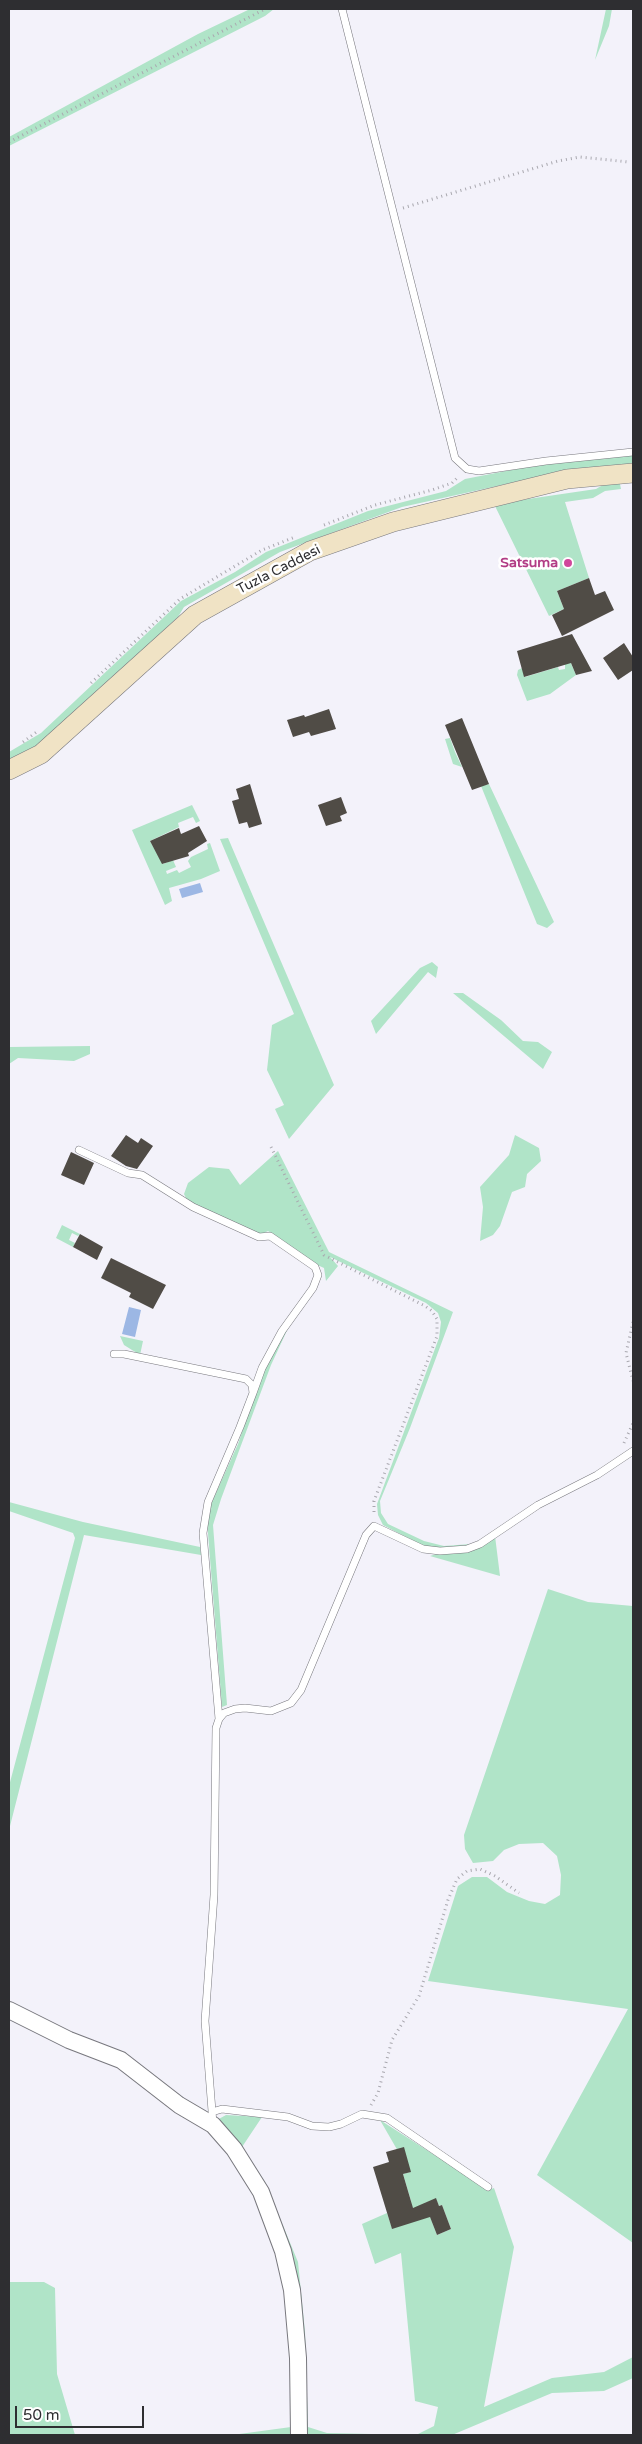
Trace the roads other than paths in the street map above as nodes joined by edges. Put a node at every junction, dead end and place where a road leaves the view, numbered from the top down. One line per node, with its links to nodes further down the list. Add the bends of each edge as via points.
1 (342, 9): 2 (lane, via 455,458 461,465 479,471)
2 (633, 452)
3 (633, 473): 4 (main road, Tuzla Caddesi, via 567,479 393,522 310,551 194,615 41,754)
4 (9, 770)
5 (80, 1150): 7 (lane, via 128,1173 142,1175 193,1208 259,1237 270,1236 315,1267 318,1275 313,1288 282,1331)
6 (114, 1354): 7 (lane, via 246,1379 252,1385)
7 (253, 1393): 9 (lane, via 208,1502 203,1533)
8 (633, 1451): 9 (lane, via 467,1549 423,1549 374,1526 366,1535 301,1690 291,1703 271,1711 235,1709 224,1712)
9 (219, 1719): 11 (lane, via 216,1728 214,1895 205,2021)
10 (9, 2010): 11 (street, via 69,2040 121,2060 179,2105)
11 (213, 2118): 12 (lane, via 222,2109 288,2117 312,2126 329,2127 366,2114 387,2118); 13 (street, via 261,2192 283,2251 292,2290 298,2358)
12 (488, 2187)
13 (299, 2435)

